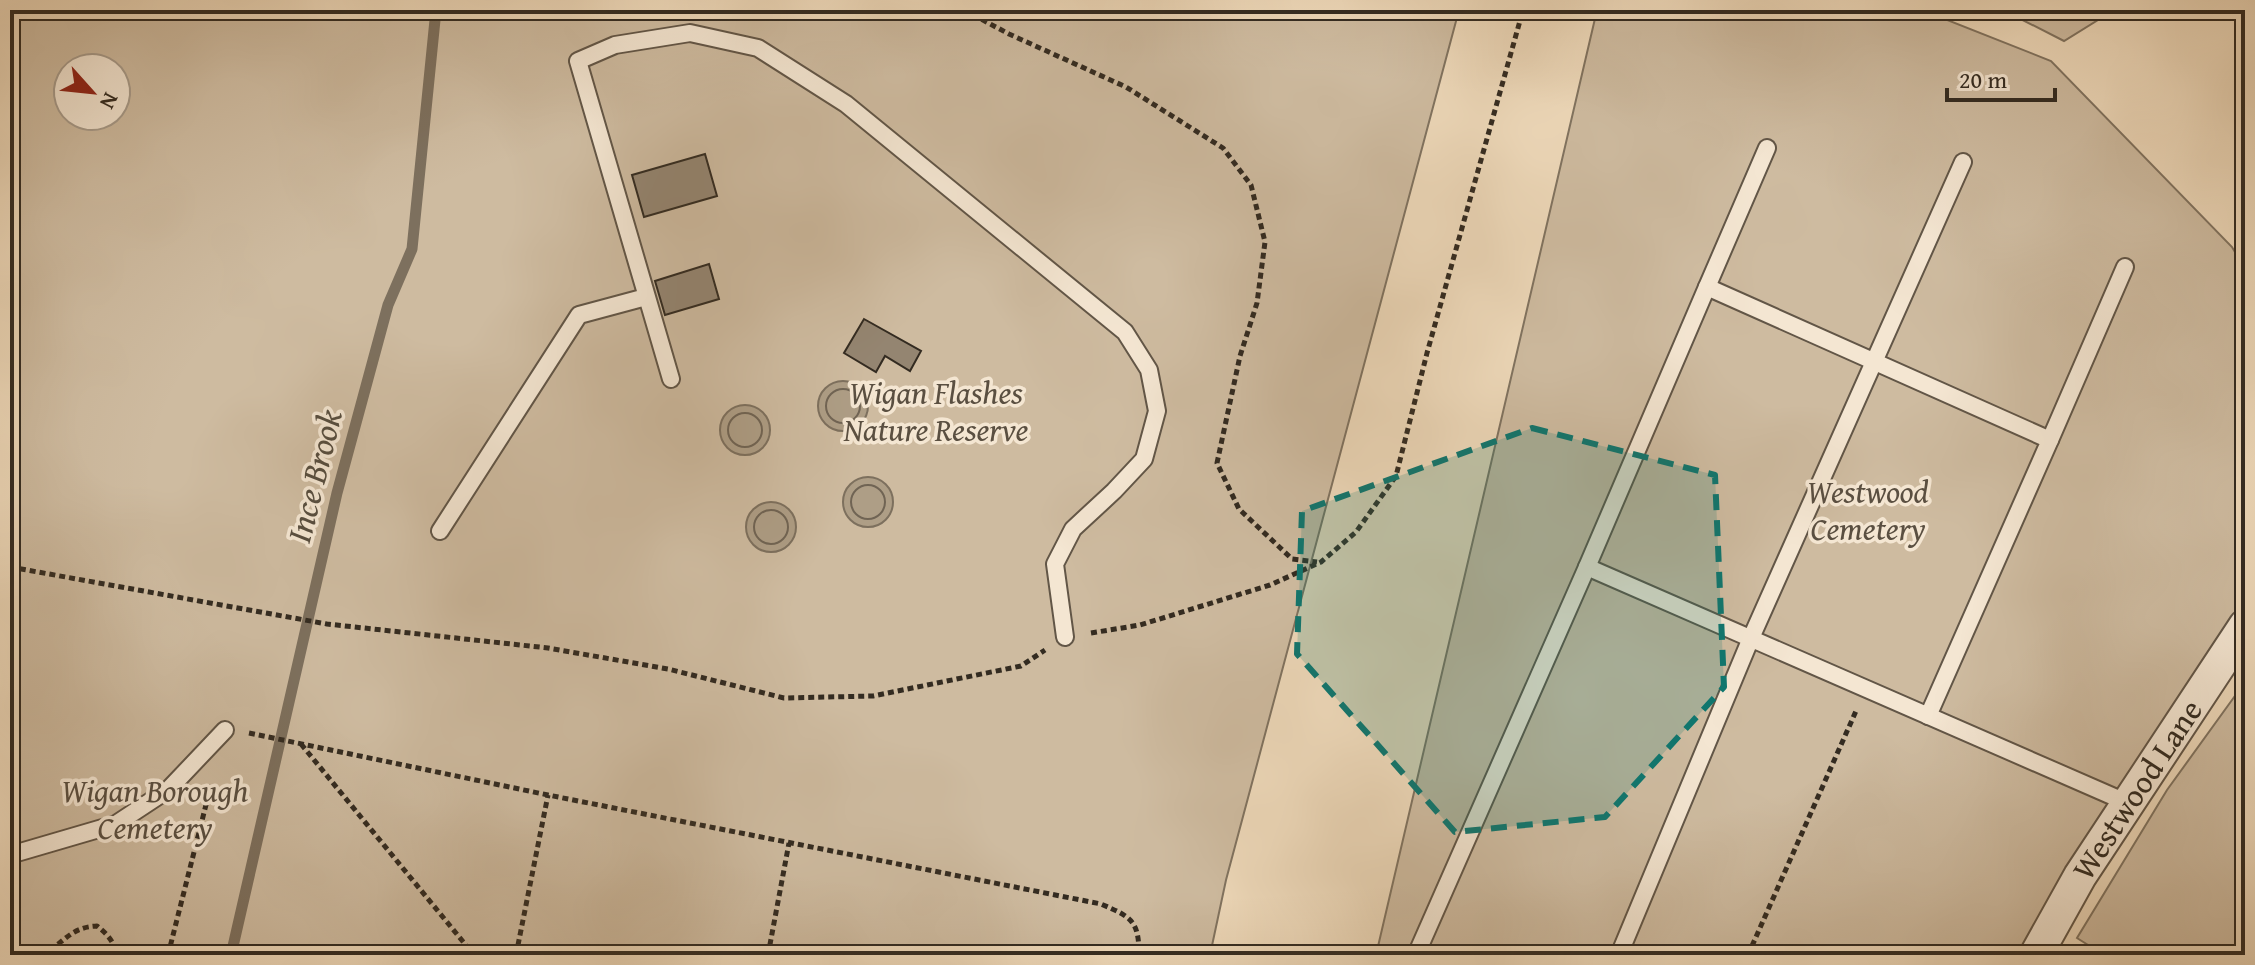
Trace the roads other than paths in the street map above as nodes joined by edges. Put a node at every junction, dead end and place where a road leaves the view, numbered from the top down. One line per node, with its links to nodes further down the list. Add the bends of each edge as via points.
1 (1767, 148): 4 (lane)
2 (1963, 162): 6 (lane)
3 (2125, 267): 8 (lane)
4 (1707, 287): 6 (lane); 10 (lane)
5 (646, 297): 7 (lane); 9 (lane, via 579,315); 12 (lane, via 578,61 615,45 690,33 758,48 846,104 1125,332 1149,370 1157,411 1144,459 1073,529 1055,564)
6 (1874, 361): 8 (lane); 13 (lane)
7 (671, 379)
8 (2050, 440): 14 (lane)
9 (440, 531)
10 (1587, 567): 13 (lane); 18 (lane)
11 (2245, 626): 16 (street, Westwood Lane)
12 (1065, 637)
13 (1751, 638): 14 (lane); 19 (lane)
14 (1928, 716): 16 (lane)
15 (225, 730): 17 (lane, via 169,789 116,824)
16 (2128, 803): 20 (street, Westwood Lane)
17 (10, 855)
18 (1416, 955)
19 (1619, 955)
20 (2036, 955)

